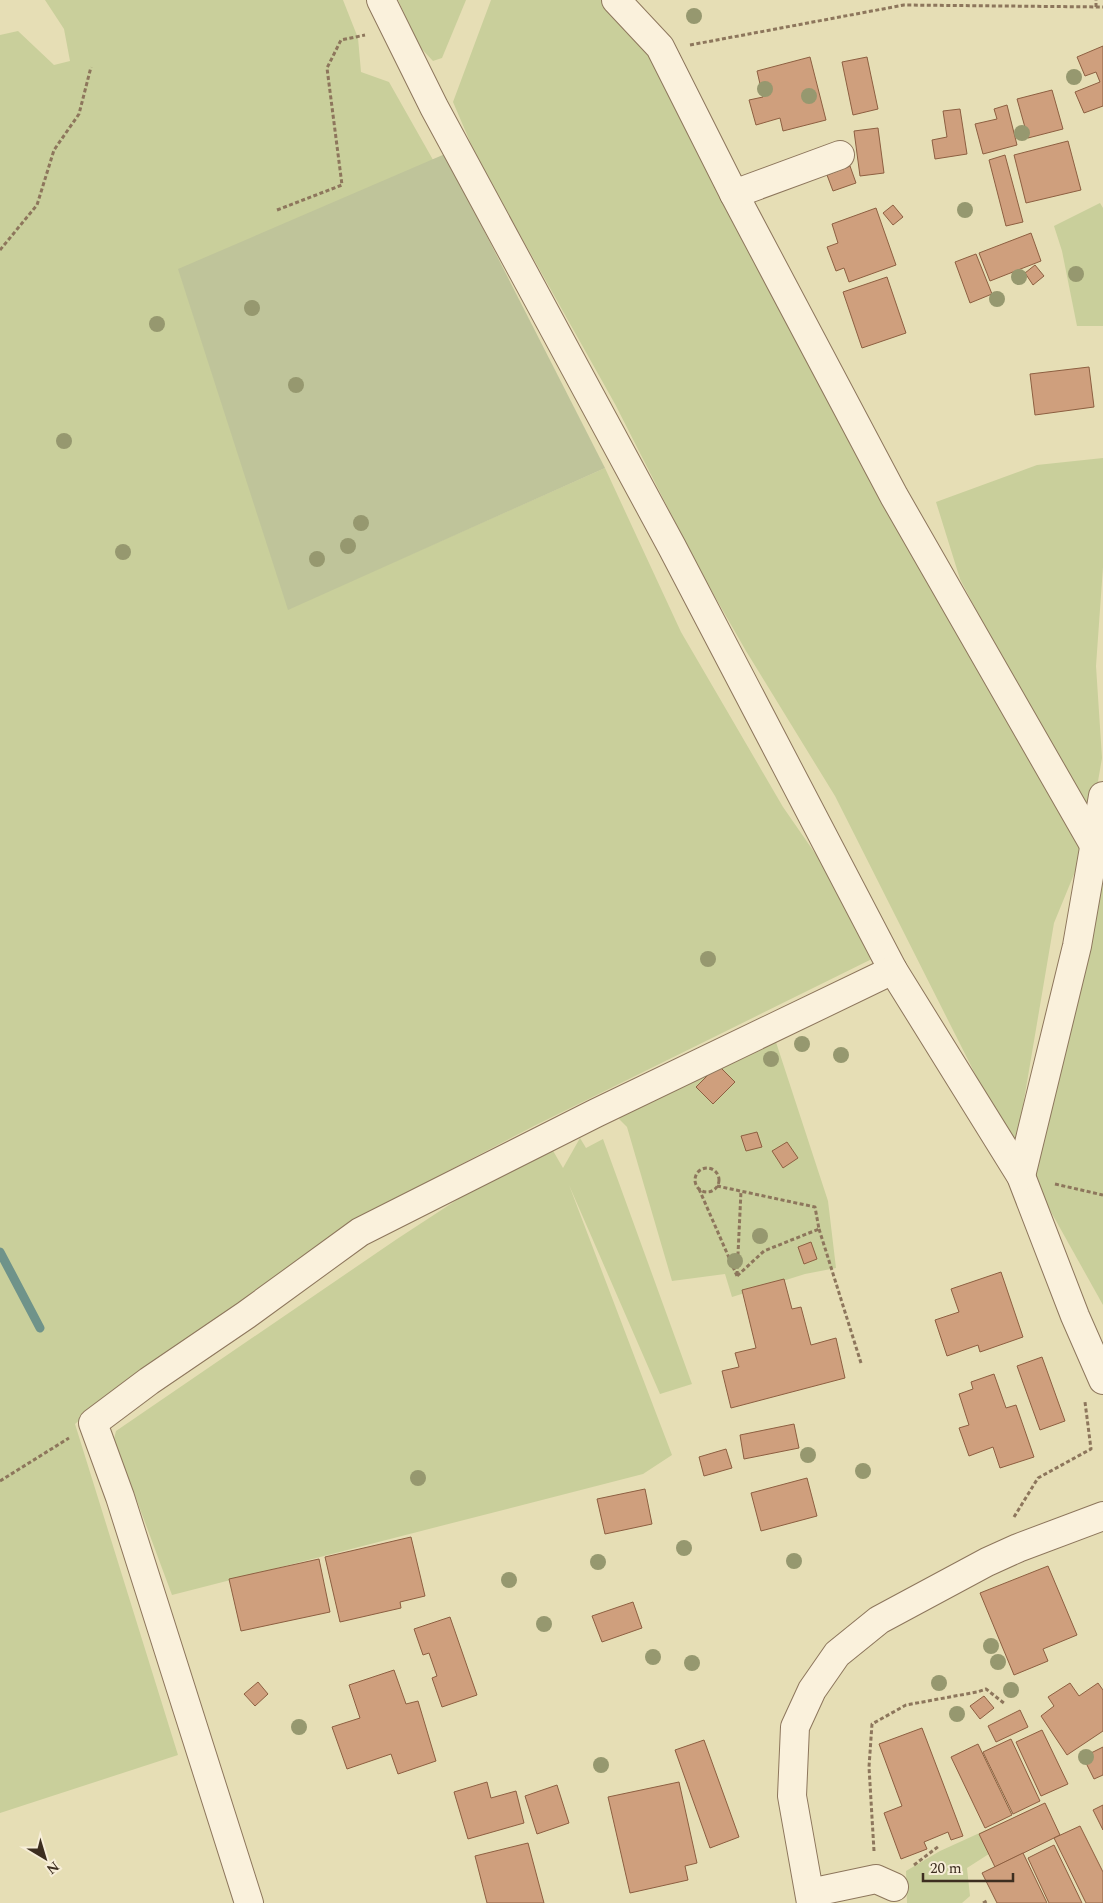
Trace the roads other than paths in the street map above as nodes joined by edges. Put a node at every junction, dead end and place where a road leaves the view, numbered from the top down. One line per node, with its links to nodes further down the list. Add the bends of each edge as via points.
1 (381, 0): 7 (street, via 434,107 667,538)
2 (616, 0): 4 (street, via 660,48)
3 (840, 154): 4 (street)
4 (734, 194): 6 (street, via 894,496)
5 (1103, 796): 6 (street)
6 (1094, 845): 8 (street, via 1077,946)
7 (893, 970): 8 (street); 13 (street, via 588,1117 360,1232 93,1423 120,1497)
8 (1021, 1176): 9 (street, via 1075,1316)
9 (1094, 1386)
10 (1103, 1516): 12 (street, via 986,1562 879,1620 837,1654 812,1690 795,1727 792,1796)
11 (885, 1883): 12 (street)
12 (810, 1898)
13 (249, 1903)

